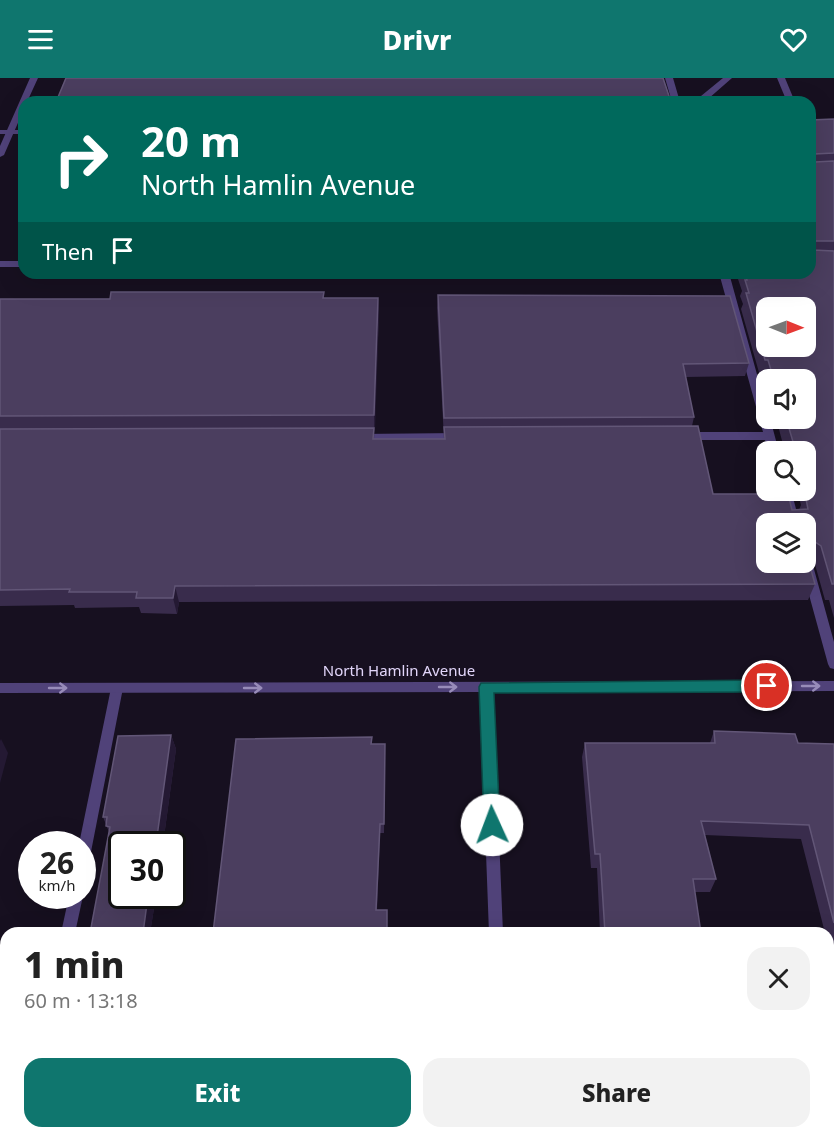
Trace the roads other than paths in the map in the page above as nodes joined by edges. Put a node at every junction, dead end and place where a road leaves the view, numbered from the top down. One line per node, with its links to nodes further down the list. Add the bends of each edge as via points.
1 (34, 78): 5 (street)
2 (669, 78): 6 (street)
3 (728, 78): 7 (street)
4 (782, 78): 8 (street)
5 (26, 96)
6 (674, 96)
7 (706, 96)
8 (789, 96)
9 (18, 114): 11 (street)
10 (0, 132): 11 (street)
11 (10, 132): 12 (street); 13 (street)
12 (18, 132)
13 (0, 155)
14 (0, 264): 15 (street)
15 (18, 264)
16 (726, 279): 18 (street)
17 (675, 436): 18 (street)
18 (770, 436): 21 (street)
19 (474, 437): 20 (street)
20 (344, 438)
21 (771, 441)
22 (809, 573): 23 (street)
23 (834, 664)
24 (834, 686): 25 (street, North Hamlin Avenue, one-way to 24)
25 (486, 687): 27 (street, North Hamlin Avenue, one-way to 25); 31 (street)
26 (0, 688): 27 (street, North Hamlin Avenue, one-way to 27)
27 (117, 688): 28 (street)
28 (88, 831)
29 (73, 909): 30 (street)
30 (69, 927)
31 (496, 927)

